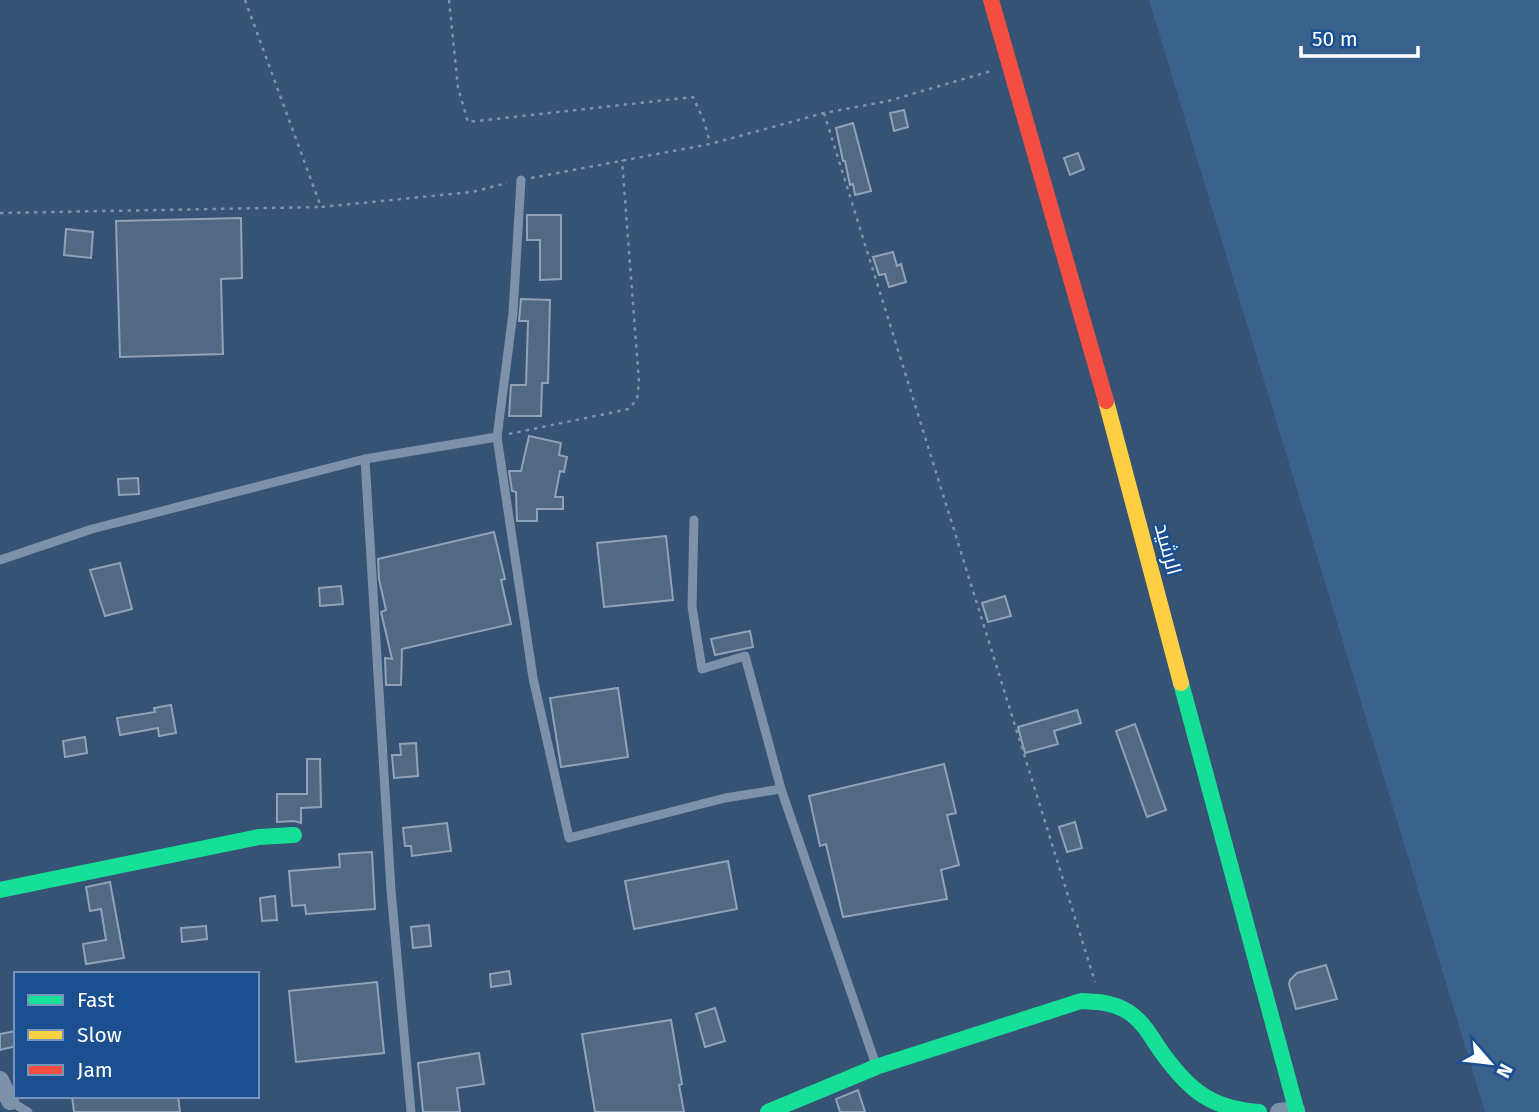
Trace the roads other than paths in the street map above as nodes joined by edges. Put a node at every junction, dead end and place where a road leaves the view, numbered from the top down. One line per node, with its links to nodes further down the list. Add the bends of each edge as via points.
1 (991, 0): 13 (main road, الرشيد, via 1153,571)
2 (521, 180): 3 (lane, via 513,313)
3 (497, 437): 4 (lane); 7 (lane, via 533,678 569,838 726,798)
4 (365, 459): 6 (lane, via 92,529); 15 (lane, via 391,890)
5 (694, 520): 7 (lane, via 692,607 702,669 745,656)
6 (0, 559)
7 (781, 789): 10 (lane)
8 (294, 835): 9 (main road, via 259,837)
9 (0, 890)
10 (876, 1067): 16 (main road); 17 (main road, via 1081,1001 1101,1000 1134,1015 1195,1092 1233,1110)
11 (0, 1080): 12 (street)
12 (10, 1101): 14 (lane)
13 (1291, 1111)
14 (28, 1112)
15 (411, 1112)
16 (768, 1112)
17 (1259, 1112)

